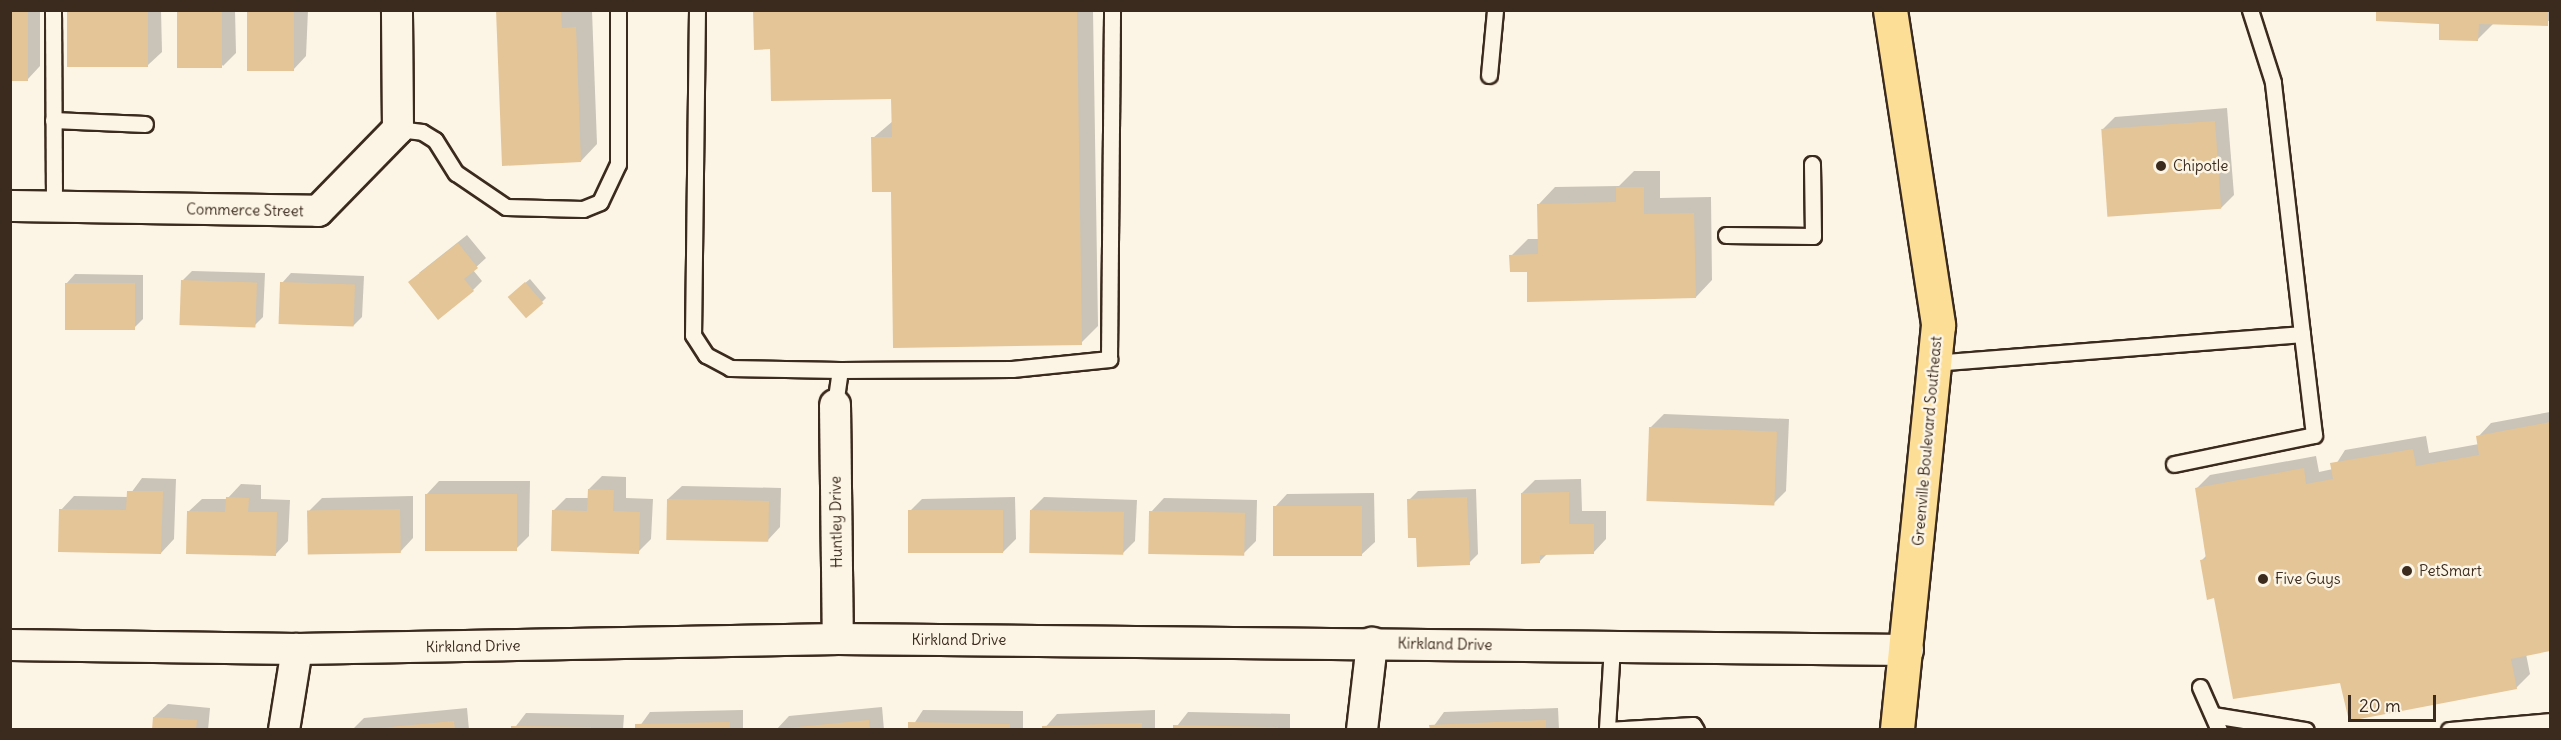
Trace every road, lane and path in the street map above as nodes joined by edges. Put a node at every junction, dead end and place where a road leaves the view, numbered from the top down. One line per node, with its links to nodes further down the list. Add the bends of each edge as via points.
1 (53, 10): 10 (lane)
2 (397, 10): 12 (street)
3 (618, 10): 12 (lane, via 618,164 600,202 584,209 506,207 456,173 435,140)
4 (697, 10): 19 (lane, via 693,335 706,355 730,368)
5 (1112, 10): 19 (lane, via 1109,359 1012,369)
6 (1495, 10): 9 (lane)
7 (1890, 10): 18 (highway, Greenville Boulevard Southeast, via 1938,325)
8 (2250, 10): 17 (lane, via 2273,82)
9 (1489, 75)
10 (53, 120): 11 (lane); 15 (lane)
11 (145, 124)
12 (398, 129): 15 (street, Commerce Street, via 318,211)
13 (1812, 164): 16 (lane, via 1813,236)
14 (10, 206): 15 (street, Commerce Street)
15 (54, 207)
16 (1726, 235)
17 (2302, 334): 18 (lane); 21 (lane, via 2314,435)
18 (1934, 363): 27 (highway, Greenville Boulevard Southeast)
19 (840, 370): 20 (lane)
20 (835, 405): 22 (street, Huntley Drive)
21 (2174, 464)
22 (838, 639): 23 (street, Kirkland Drive); 26 (street, Kirkland Drive)
23 (1372, 643): 25 (street, Kirkland Drive); 32 (street)
24 (10, 645): 26 (street, Kirkland Drive)
25 (1612, 646): 27 (street, Kirkland Drive); 33 (lane)
26 (297, 649): 31 (street)
27 (1908, 650): 35 (highway, Greenville Boulevard Southeast)
28 (2200, 687): 29 (lane)
29 (2213, 715): 36 (lane); 37 (lane)
30 (2550, 721): 38 (lane)
31 (284, 729)
32 (1362, 729)
33 (1607, 729): 34 (lane, via 1693,725)
34 (1696, 729)
35 (1898, 729)
36 (2219, 729)
37 (2307, 729)
38 (2449, 729)

